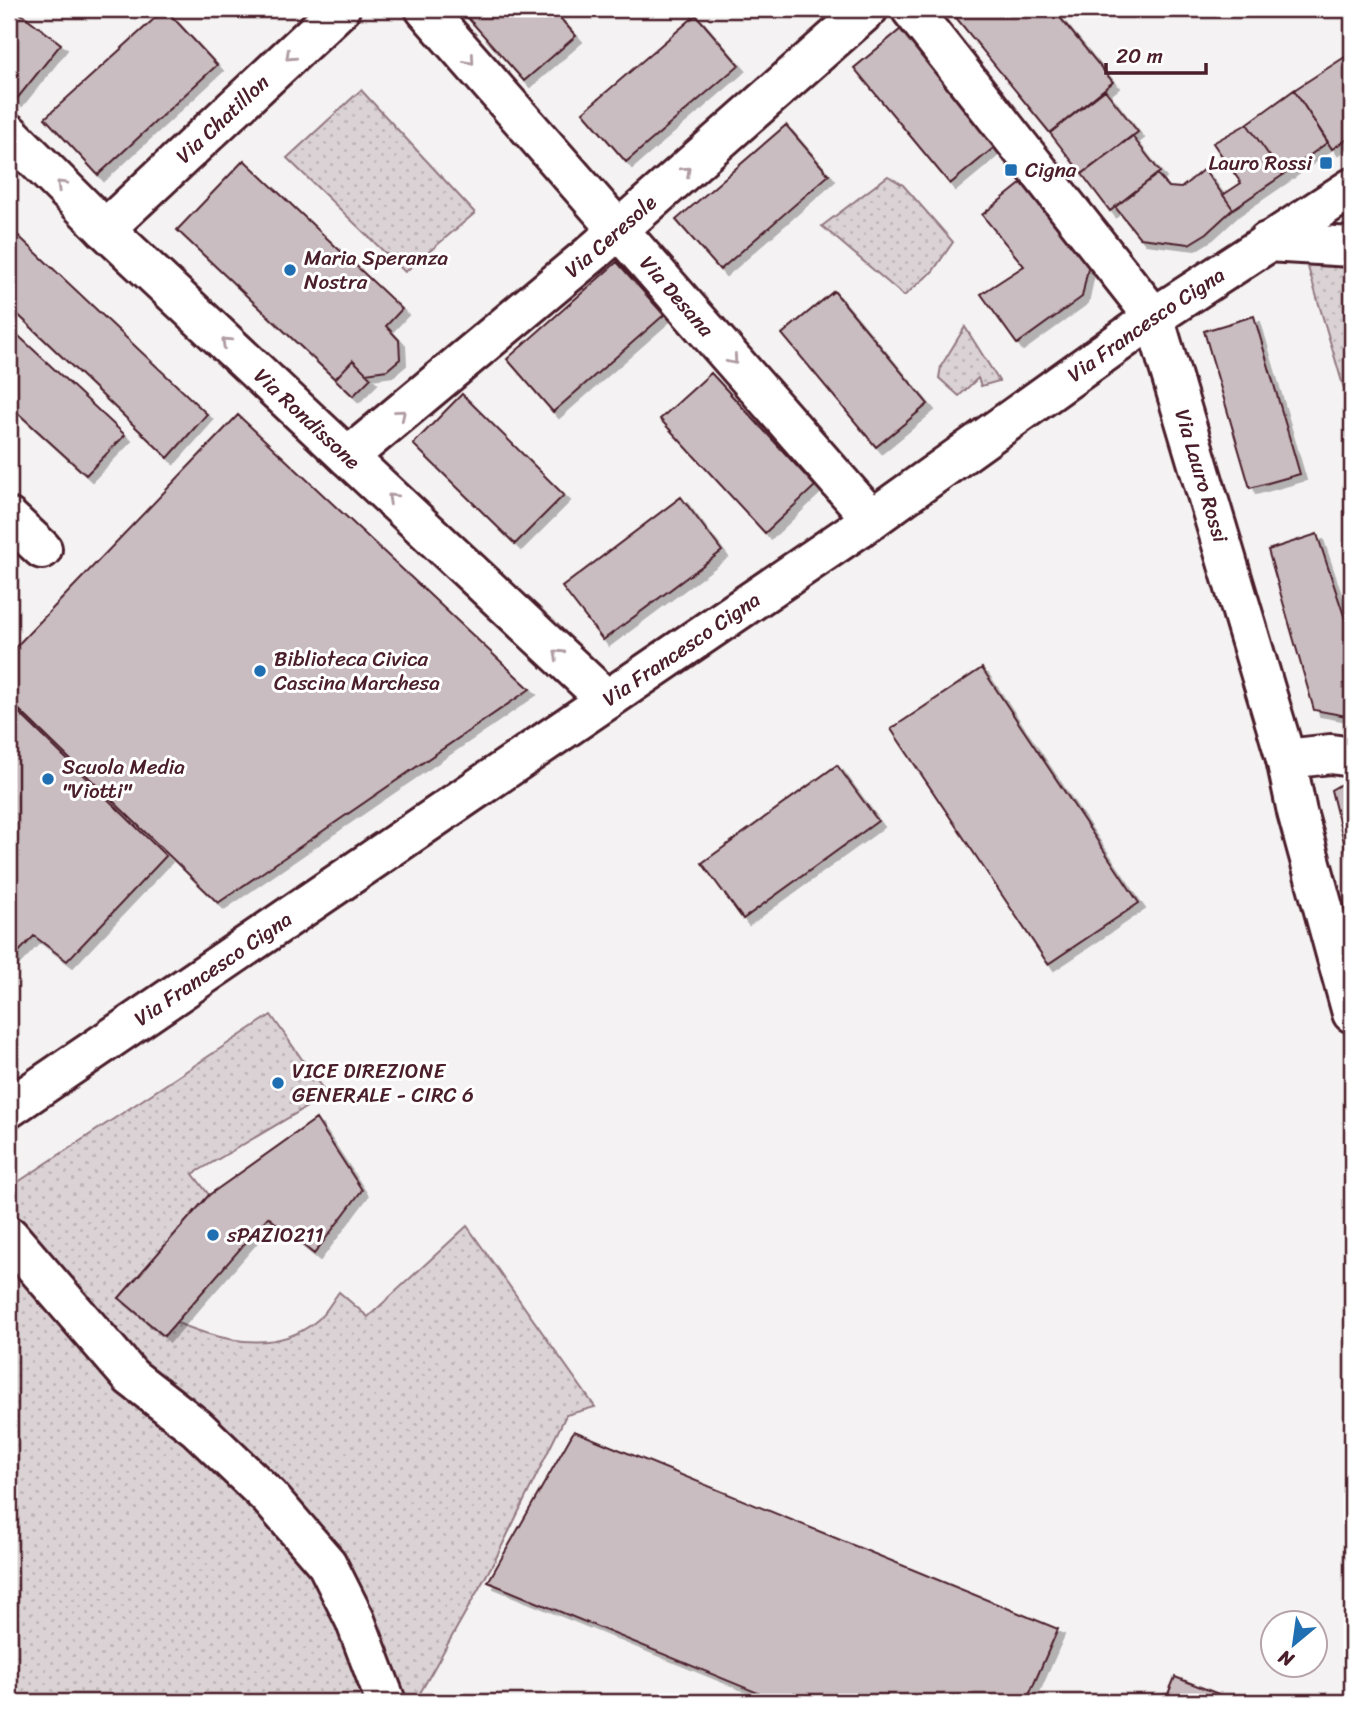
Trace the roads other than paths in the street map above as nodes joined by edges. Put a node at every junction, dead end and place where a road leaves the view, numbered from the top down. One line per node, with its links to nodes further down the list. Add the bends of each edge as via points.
1 (340, 9): 7 (street, Via Chatillon, one-way to 7)
2 (425, 9): 8 (street, Via Desana, one-way to 8)
3 (867, 9): 8 (street, Via Ceresole, one-way to 3)
4 (911, 9): 11 (street, Via Lauro Rossi)
5 (9, 133): 7 (street, Via Rondissone, one-way to 5)
6 (1352, 188): 9 (street, Via Francesco Cigna)
7 (105, 229): 12 (street, Via Rondissone, one-way to 7)
8 (619, 229): 12 (street, Via Ceresole, one-way to 8); 14 (street, Via Desana, one-way to 14)
9 (1267, 242): 10 (street); 11 (street, Via Francesco Cigna)
10 (1352, 247)
11 (1154, 317): 14 (street, Via Francesco Cigna); 18 (street, Via Lauro Rossi)
12 (348, 457): 16 (street, Via Rondissone, one-way to 12)
13 (9, 518): 15 (street)
14 (872, 519): 16 (street, Via Francesco Cigna)
15 (42, 549)
16 (607, 700): 20 (street, Via Francesco Cigna)
17 (1352, 757): 18 (street, via 1331,754)
18 (1286, 759): 19 (street, Via Lauro Rossi)
19 (1352, 1013)
20 (9, 1108)
21 (9, 1236): 22 (street, via 131,1377 197,1428 269,1497 327,1564 355,1620)
22 (386, 1702)

